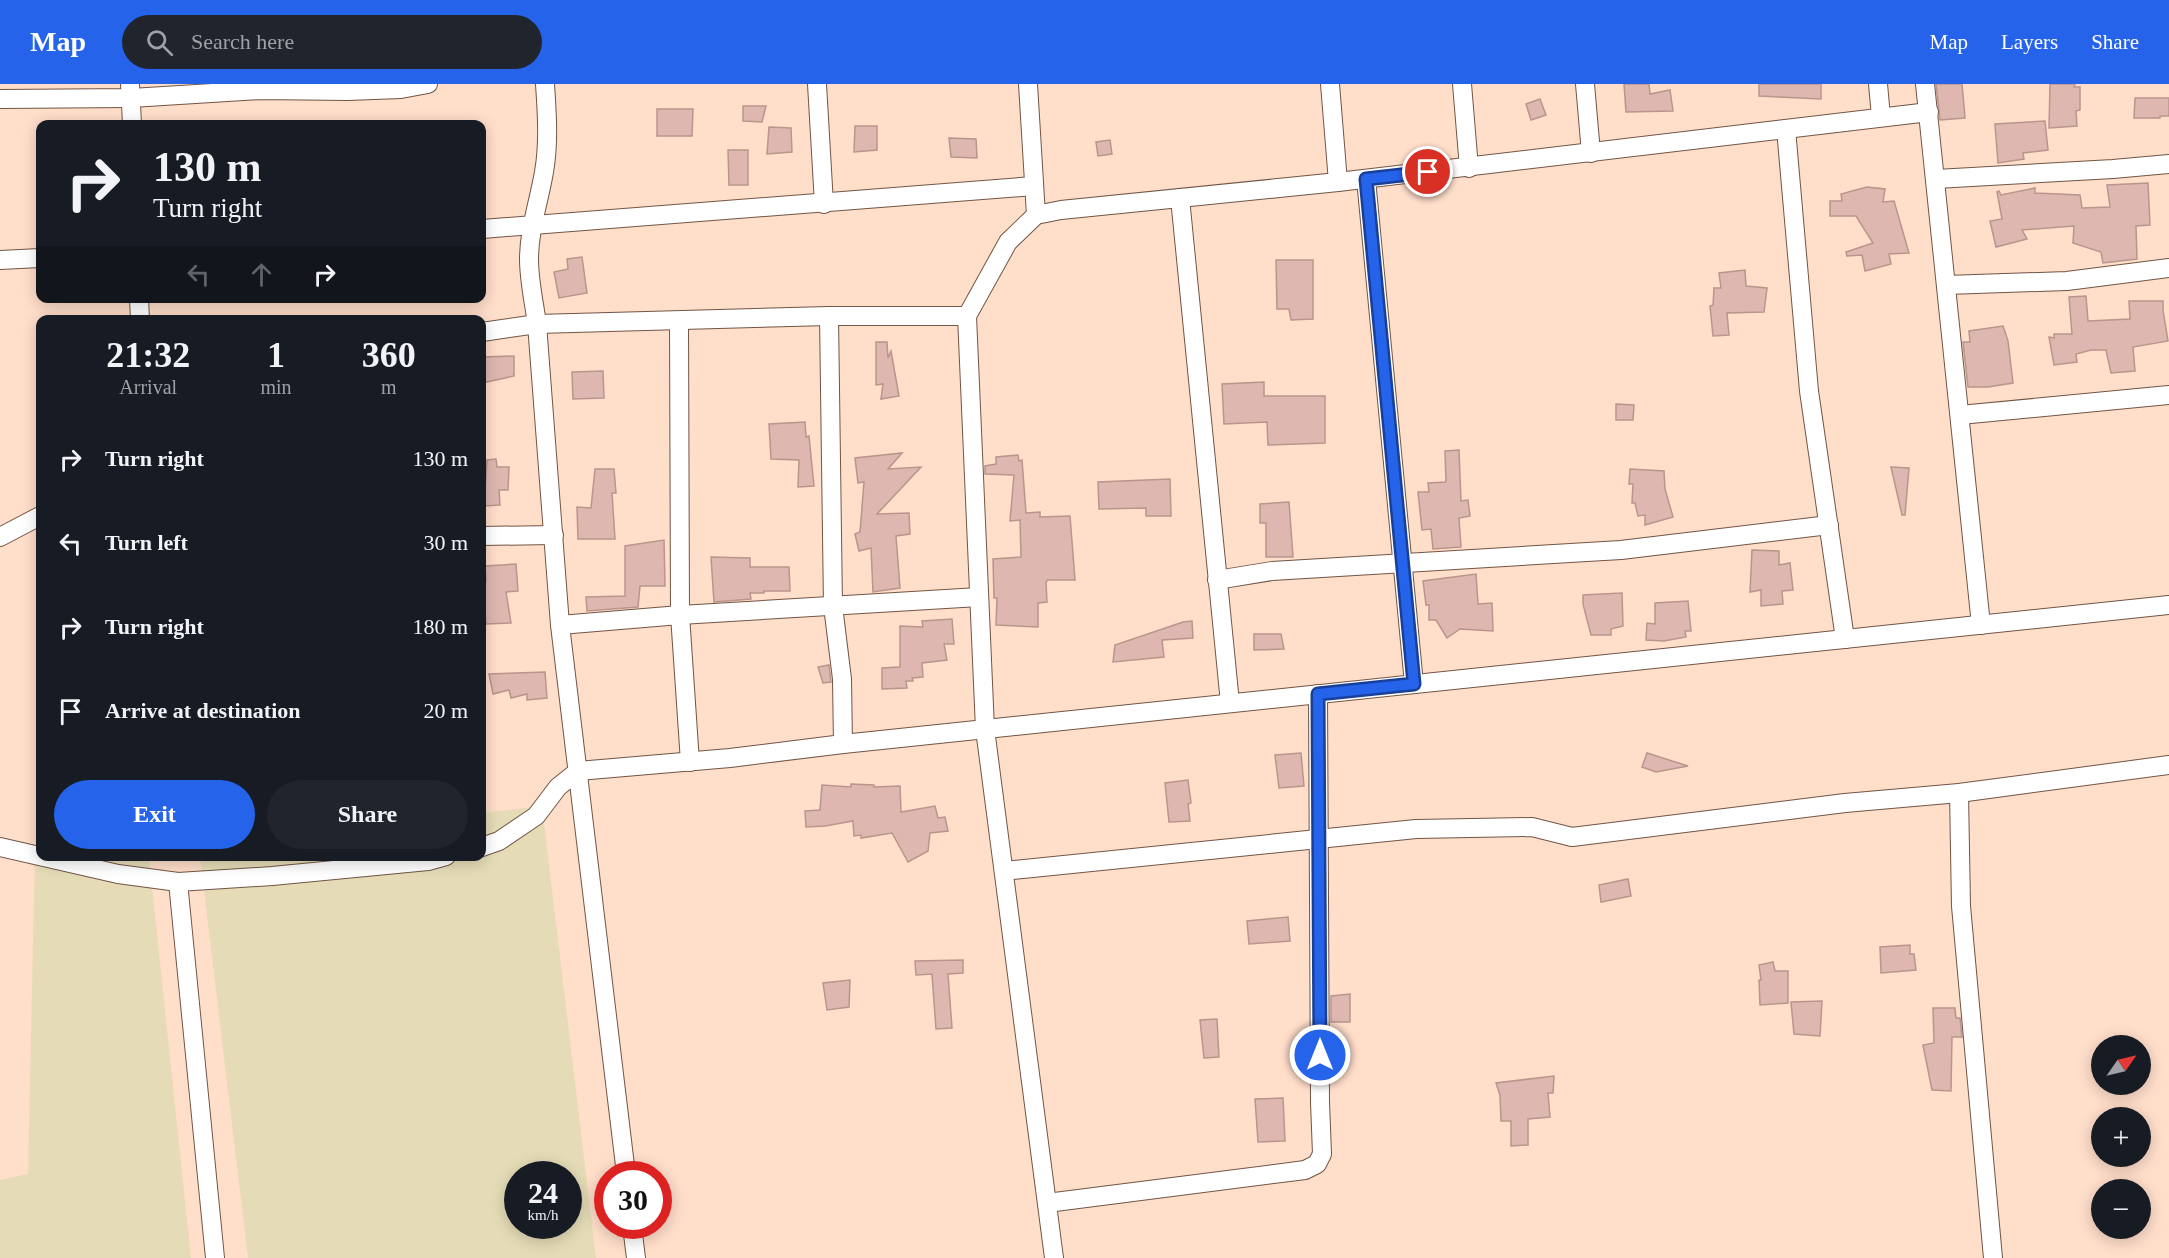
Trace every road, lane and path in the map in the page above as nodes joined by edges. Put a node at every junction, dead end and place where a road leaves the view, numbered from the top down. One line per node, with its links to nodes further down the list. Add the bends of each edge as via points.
1 (428, 84): 10 (street, via 347,91)
2 (545, 84): 27 (street, via 544,171)
3 (817, 84): 25 (street)
4 (1029, 84): 23 (street)
5 (1330, 84): 22 (street)
6 (1462, 84): 19 (street)
7 (1586, 84): 17 (street)
8 (1878, 84): 14 (street)
9 (1924, 84): 13 (street)
10 (261, 87): 11 (street)
11 (131, 91): 12 (street); 15 (street)
12 (0, 94)
13 (1929, 112): 14 (street); 21 (street)
14 (1881, 117): 16 (street)
15 (132, 120)
16 (1786, 129): 17 (street); 41 (street, via 1809,391)
17 (1591, 153): 19 (street)
18 (2169, 164): 21 (street)
19 (1469, 168): 20 (street)
20 (1366, 179): 22 (street); 45 (street)
21 (1936, 179): 32 (street)
22 (1338, 182): 24 (street)
23 (1034, 186): 25 (street); 26 (street)
24 (1180, 198): 26 (street); 46 (street)
25 (824, 204): 27 (street)
26 (1036, 215): 34 (street, via 1008,242)
27 (532, 225): 28 (street); 36 (street, via 529,257)
28 (486, 230)
29 (36, 258): 30 (street)
30 (0, 260)
31 (2169, 268): 32 (street, via 2067,281)
32 (1946, 285): 39 (street)
33 (829, 316): 34 (street); 35 (street); 49 (street)
34 (967, 316): 47 (street)
35 (678, 321): 36 (street); 50 (street)
36 (537, 324): 37 (street); 42 (street)
37 (486, 331)
38 (2169, 394): 39 (street)
39 (1960, 415): 52 (street)
40 (36, 518): 44 (street)
41 (1828, 525): 45 (street, via 1621,550); 53 (street)
42 (554, 535): 43 (street); 51 (street)
43 (486, 536)
44 (0, 537)
45 (1403, 562): 46 (street); 54 (street)
46 (1217, 580): 56 (street)
47 (979, 597): 49 (street); 57 (street)
48 (2169, 605): 52 (street)
49 (833, 606): 50 (street); 58 (street, via 842,679)
50 (680, 615): 51 (street); 59 (street)
51 (560, 625): 61 (street)
52 (1981, 625): 53 (street)
53 (1845, 639): 54 (street)
54 (1414, 684): 55 (street)
55 (1318, 694): 56 (street); 63 (street)
56 (1230, 704): 57 (street)
57 (985, 729): 58 (street); 69 (street)
58 (843, 744): 59 (street)
59 (690, 762): 61 (street)
60 (2169, 765): 62 (street)
61 (578, 771): 64 (street, via 558,787 536,816); 71 (street)
62 (1959, 793): 63 (street, via 1572,837 1532,827 1416,829); 77 (street, via 1961,906)
63 (1319, 840): 69 (street); 72 (street, via 1322,1154 1317,1164 1305,1170)
64 (486, 846)
65 (0, 847): 66 (street)
66 (36, 855)
67 (61, 861): 70 (street)
68 (428, 861): 70 (street)
69 (1004, 871): 72 (street)
70 (177, 882): 74 (street)
71 (624, 1161)
72 (1047, 1203): 76 (street)
73 (634, 1239): 75 (street)
74 (216, 1258)
75 (636, 1258)
76 (1054, 1258)
77 (1993, 1258)

